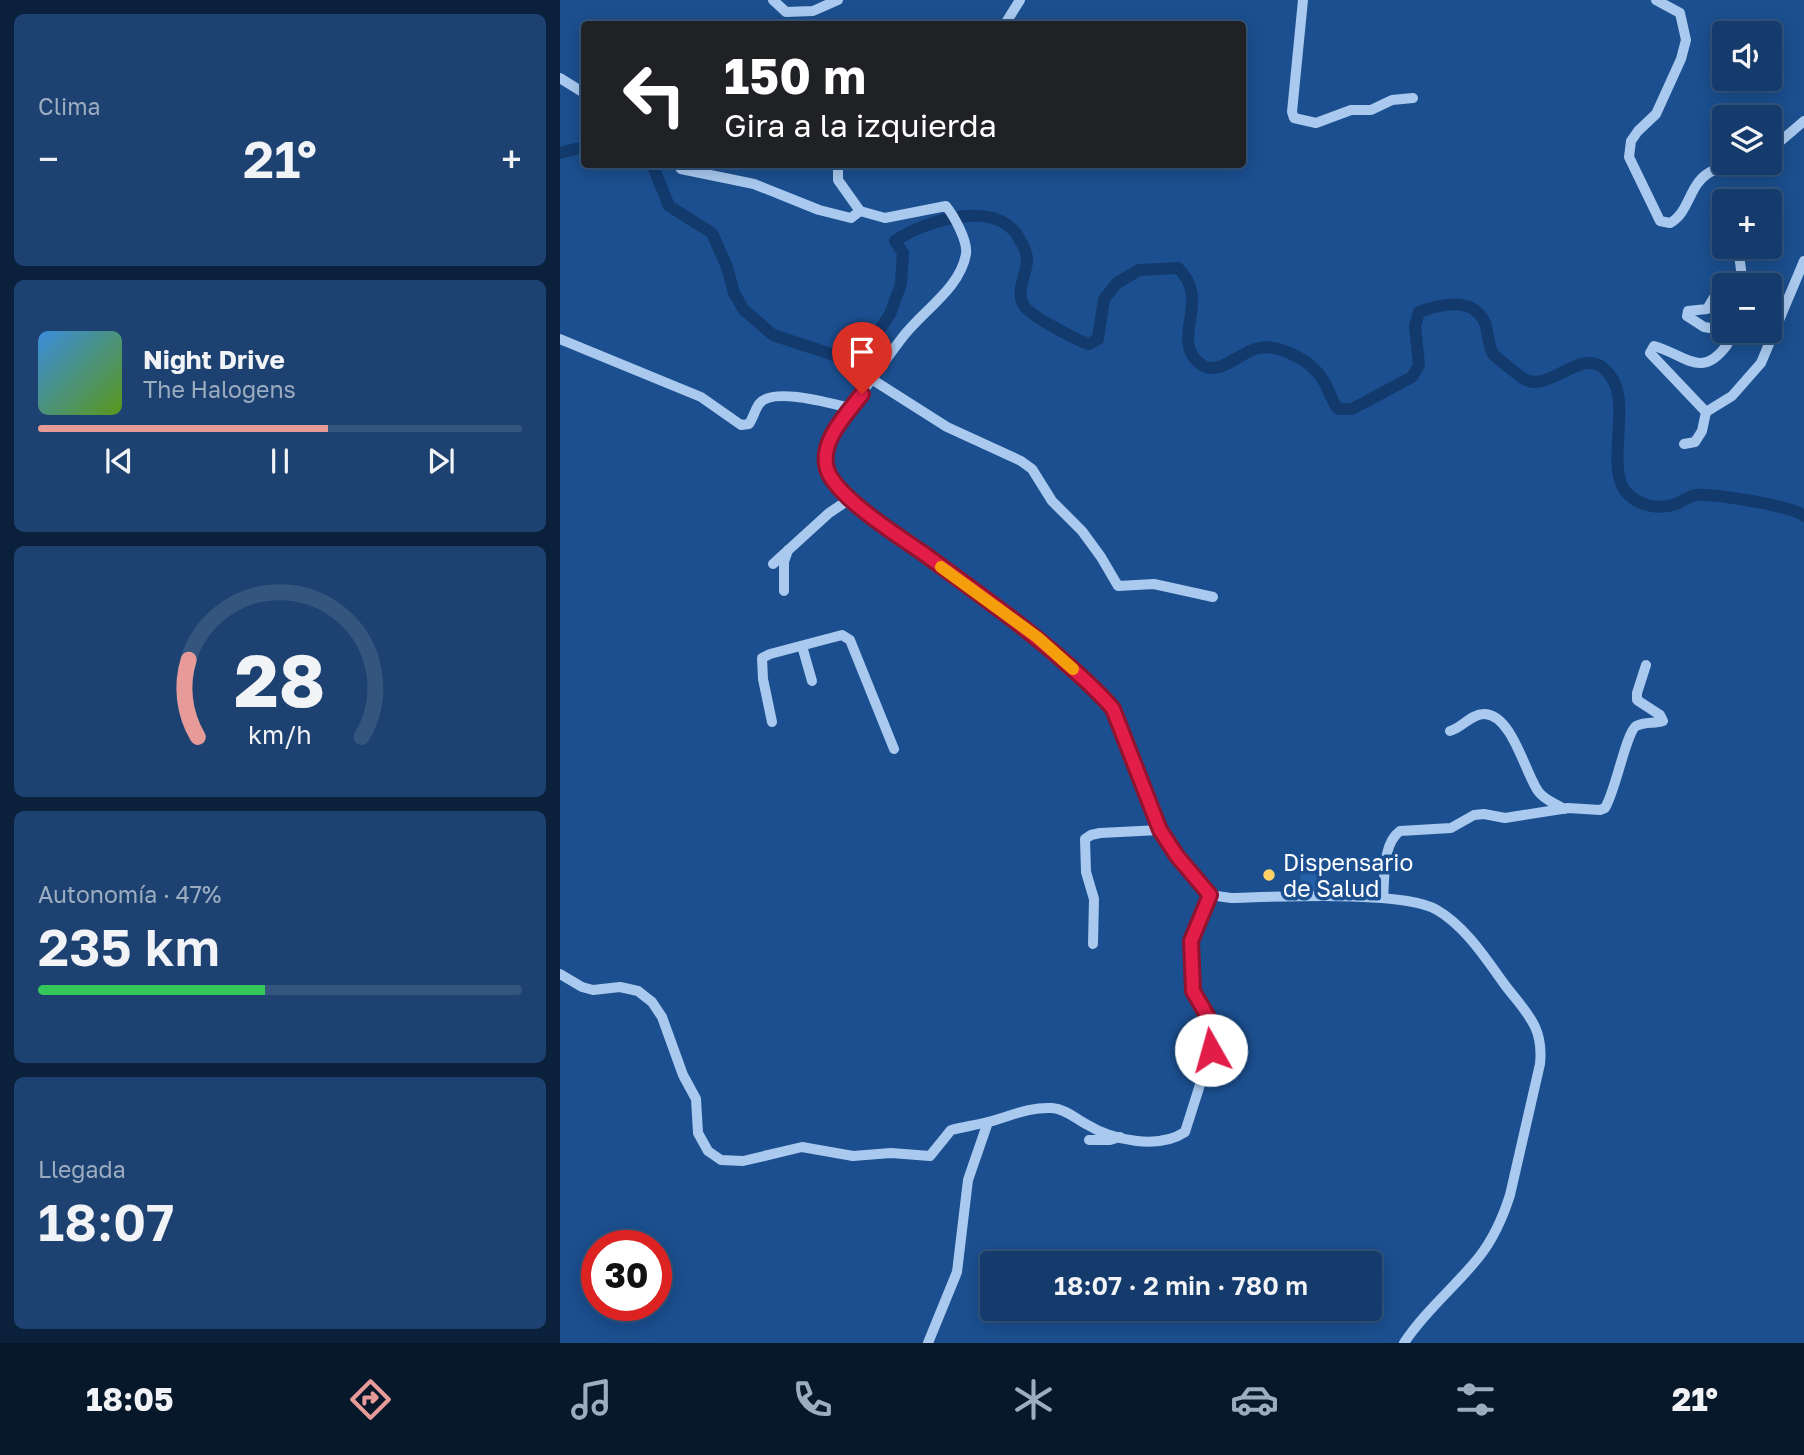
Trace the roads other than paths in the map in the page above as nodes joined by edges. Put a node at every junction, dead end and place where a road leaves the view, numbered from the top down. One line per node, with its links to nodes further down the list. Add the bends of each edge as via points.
1 (773, 0): 2 (street, via 786,12 813,11)
2 (838, 0)
3 (1020, 0): 6 (street)
4 (1303, 0): 9 (street, via 1294,118 1316,123 1351,110)
5 (1656, 0): 14 (street, via 1680,13 1686,40 1656,114 1631,141 1629,157 1654,212 1660,221 1670,223 1680,214 1694,185)
6 (1007, 21)
7 (560, 78): 8 (street)
8 (581, 91)
9 (1413, 99)
10 (1804, 121): 11 (street)
11 (1782, 140)
12 (680, 168): 15 (street, via 754,184 851,218)
13 (838, 168): 15 (street, via 838,180)
14 (1712, 171)
15 (860, 211): 21 (street, via 885,218 946,206 958,224 967,253 953,285 903,337)
16 (1804, 261): 23 (street, via 1761,363 1732,396)
17 (1712, 301): 18 (street, via 1707,309 1688,311 1688,316)
18 (1712, 328)
19 (560, 339): 22 (street, via 701,397 741,425 749,424 759,404 775,396)
20 (1727, 343): 23 (street, via 1711,362 1701,365 1669,350 1650,349)
21 (873, 380): 22 (street); 29 (street, via 947,427 1032,469 1052,501 1082,531 1118,586 1154,584)
22 (851, 408): 25 (street, via 835,429 826,456 834,482)
23 (1706, 412): 24 (street, via 1695,442)
24 (1684, 444)
25 (850, 499): 26 (street); 37 (street, via 1037,637 1101,694 1121,725)
26 (788, 550): 27 (street); 28 (street)
27 (773, 564)
28 (784, 591)
29 (1213, 597)
30 (802, 646): 32 (street); 33 (street, via 762,658); 35 (street, via 842,635 850,640)
31 (1646, 665): 36 (street, via 1637,700 1663,721 1640,724 1630,732 1605,808)
32 (812, 681)
33 (772, 722)
34 (1450, 730): 36 (street, via 1475,716 1493,716 1510,733 1538,792)
35 (894, 749)
36 (1564, 809): 39 (street, via 1505,818 1474,815 1451,828 1401,831 1386,857)
37 (1160, 830): 38 (street); 40 (street, via 1100,833 1085,839 1086,872 1094,899)
38 (1210, 895): 39 (street); 43 (street, via 1191,941 1193,991 1208,1017 1212,1036 1191,1120 1176,1137 1149,1143)
39 (1383, 898): 46 (street, via 1418,902 1449,918 1536,1027 1542,1046 1510,1195 1495,1233 1479,1258)
40 (1093, 944)
41 (560, 974): 42 (street, via 593,990 620,987 638,991 652,1002 696,1099 698,1133 708,1151 721,1160 743,1161 802,1147 853,1156 930,1156 951,1130)
42 (988, 1122): 43 (street, via 1027,1109 1055,1108); 45 (street, via 968,1180 957,1272)
43 (1121, 1137): 44 (street)
44 (1089, 1140)
45 (928, 1343)
46 (1404, 1343)

